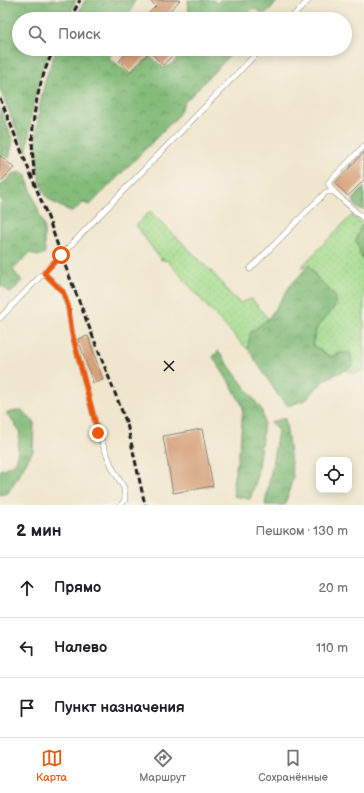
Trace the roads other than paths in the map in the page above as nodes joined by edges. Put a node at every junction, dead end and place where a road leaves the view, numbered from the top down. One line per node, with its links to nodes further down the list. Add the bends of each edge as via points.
1 (309, 0): 2 (lane)
2 (297, 12)
3 (254, 56): 8 (lane)
4 (364, 146): 5 (lane, via 328,182)
5 (334, 192): 6 (lane); 7 (lane, via 326,192)
6 (364, 219)
7 (250, 268)
8 (44, 273): 9 (lane); 10 (lane, via 63,292 68,306 72,333 98,433 124,488 125,500)
9 (0, 318)
10 (121, 505)

